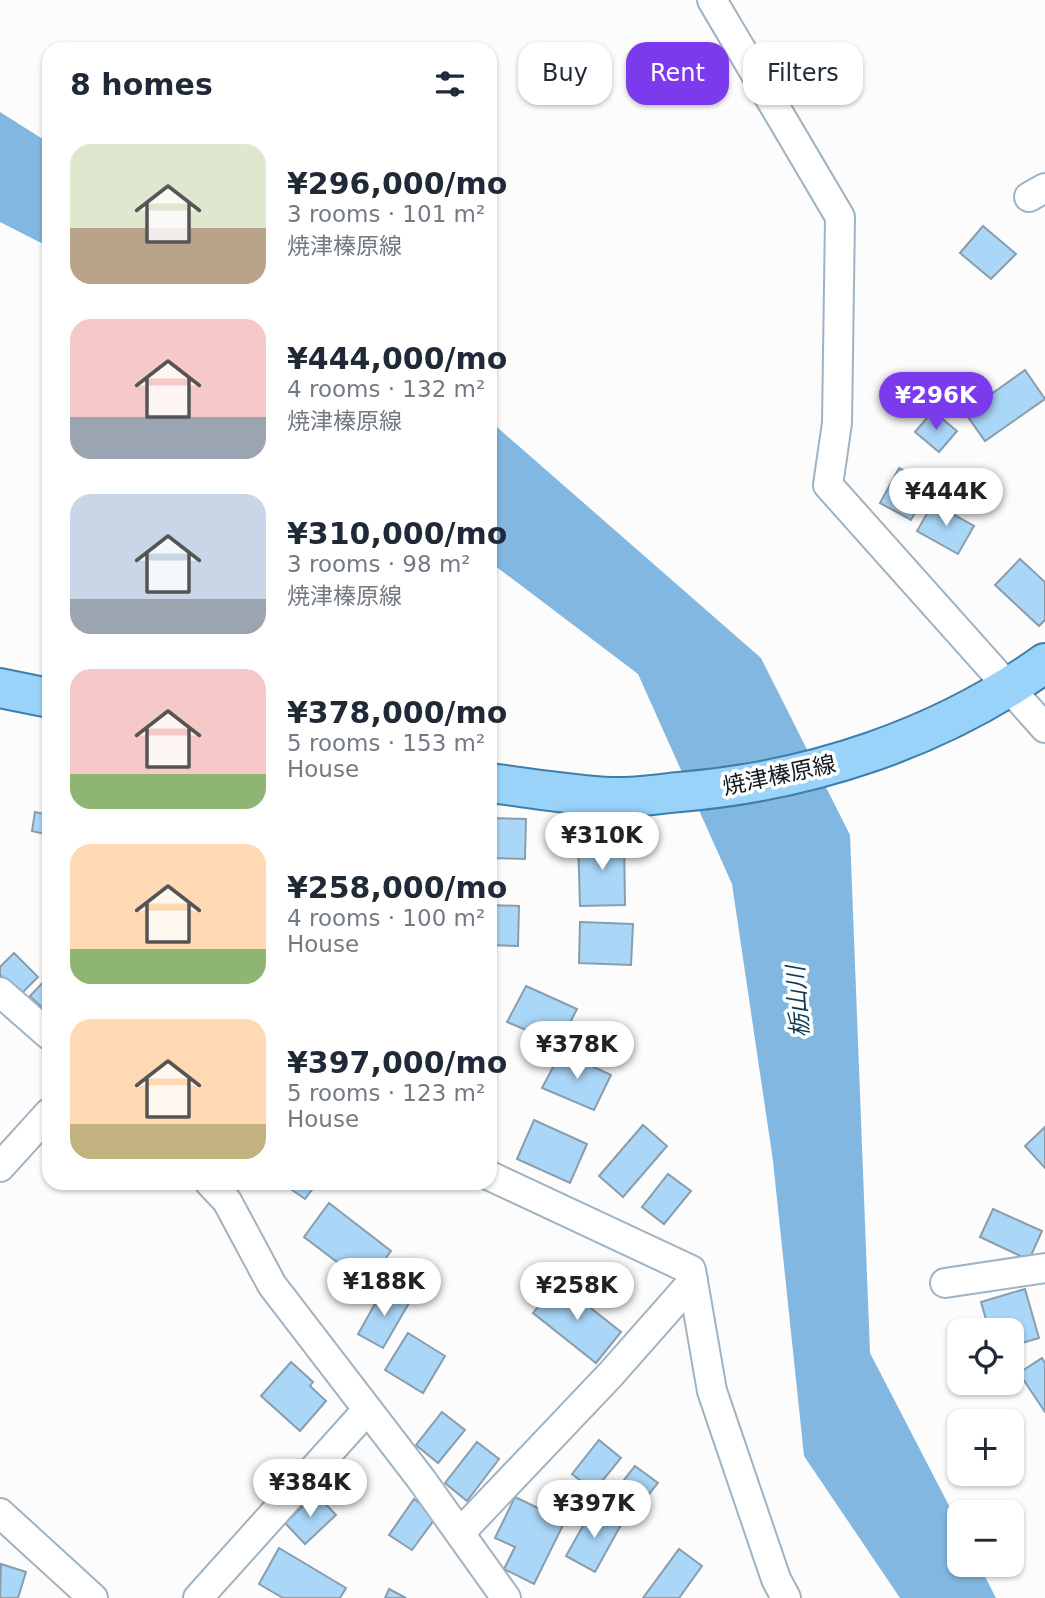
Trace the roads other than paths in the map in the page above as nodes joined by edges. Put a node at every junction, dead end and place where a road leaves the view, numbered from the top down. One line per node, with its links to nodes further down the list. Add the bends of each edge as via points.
1 (712, 0): 4 (street, via 840,217 836,423 828,485)
2 (1045, 663): 4 (main road, 焼津榛原線)
3 (0, 688): 5 (main road)
4 (1009, 689): 6 (street); 7 (main road, 焼津榛原線, via 872,752 730,788 613,797)
5 (42, 697)
6 (1045, 728)
7 (497, 784)
8 (0, 992): 9 (street)
9 (42, 1029)
10 (42, 1121): 11 (street)
11 (0, 1167)
12 (497, 1179): 15 (street, via 691,1270)
13 (217, 1190): 17 (street, via 272,1285)
14 (1045, 1268): 16 (street)
15 (693, 1281): 19 (street); 20 (street, via 712,1391)
16 (945, 1283)
17 (367, 1410): 19 (street); 22 (street)
18 (0, 1513): 21 (street)
19 (460, 1533): 23 (street)
20 (775, 1592)
21 (93, 1598)
22 (198, 1598)
23 (506, 1598)

